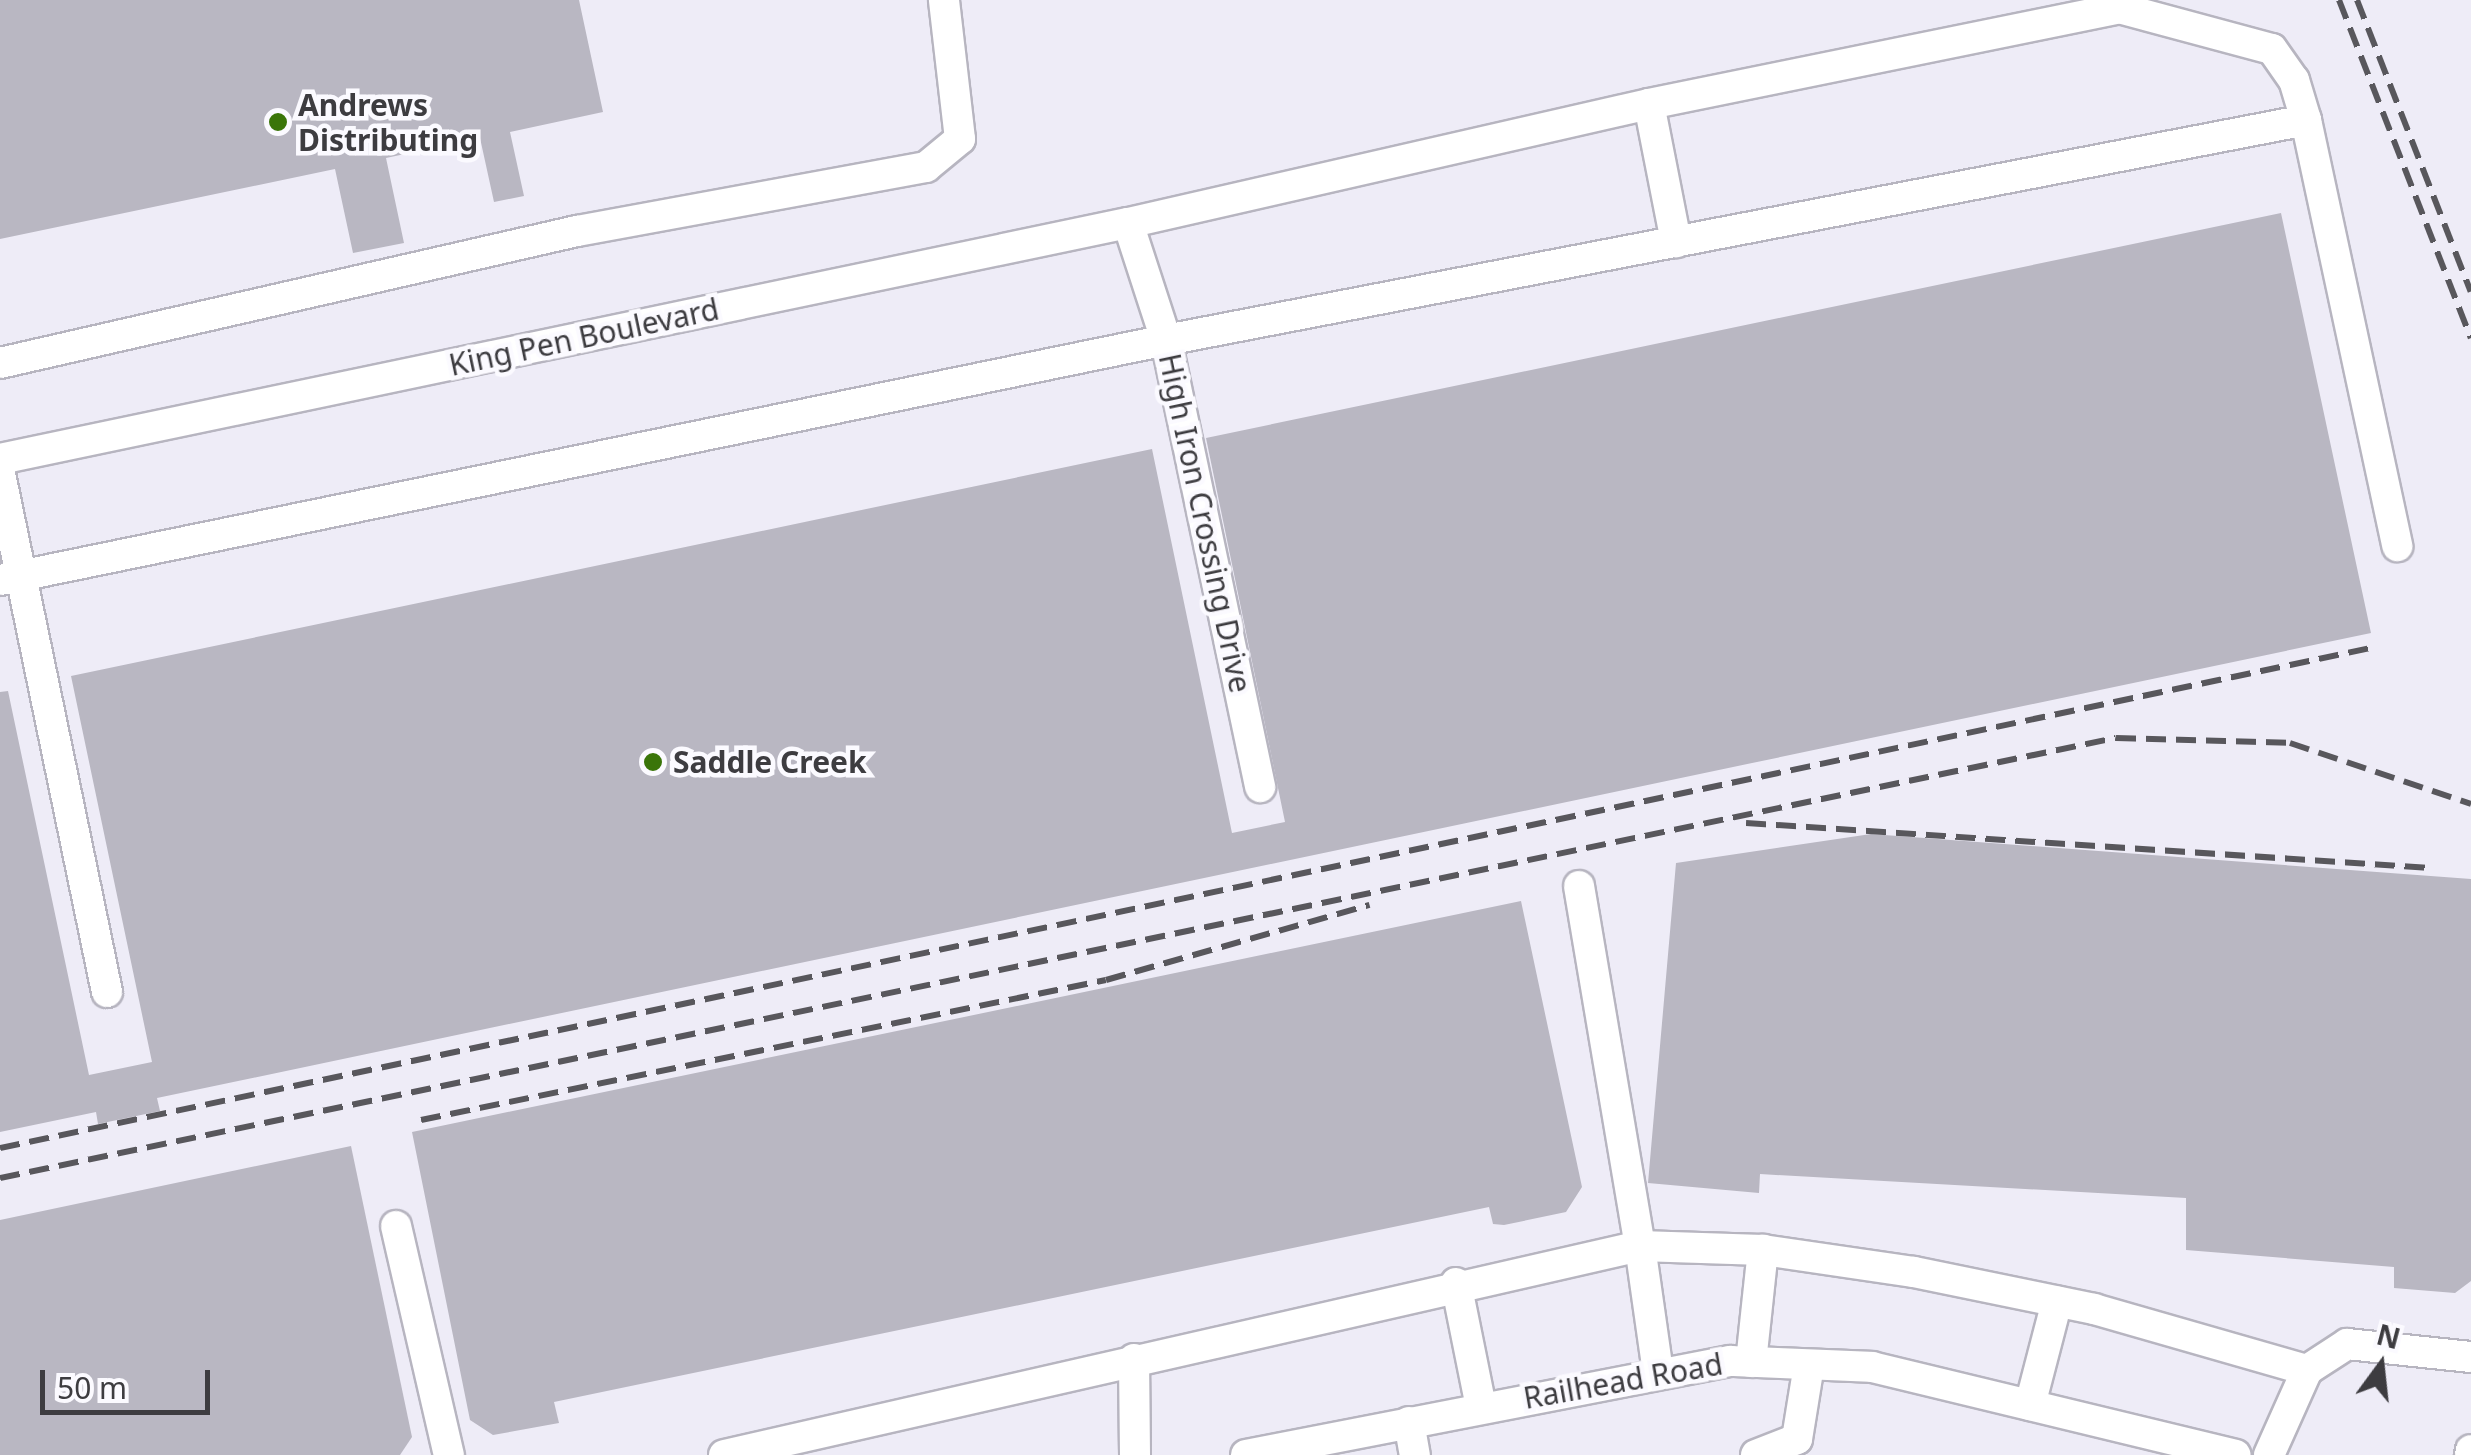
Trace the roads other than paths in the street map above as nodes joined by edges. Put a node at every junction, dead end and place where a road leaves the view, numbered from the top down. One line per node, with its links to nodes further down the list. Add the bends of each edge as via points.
1 (944, 0): 7 (street, via 960,139 926,167 577,231)
2 (1648, 104): 3 (street, King Pen Boulevard, via 2119,8 2272,50 2294,80); 4 (street, King Pen Boulevard); 5 (street)
3 (2306, 120): 5 (street); 10 (street, King Pen Boulevard)
4 (1128, 223): 6 (street, High Iron Crossing Drive); 8 (street, King Pen Boulevard)
5 (1676, 242): 6 (street)
6 (1166, 340): 11 (street); 12 (street, High Iron Crossing Drive)
7 (0, 363)
8 (0, 459)
9 (0, 474): 11 (street)
10 (2397, 546)
11 (10, 578): 14 (street)
12 (1260, 787)
13 (1579, 886): 16 (street)
14 (107, 992)
15 (396, 1226): 31 (street)
16 (1640, 1246): 17 (street); 18 (street); 25 (street)
17 (1763, 1250): 19 (street); 22 (street)
18 (1456, 1282): 21 (street); 27 (street)
19 (2057, 1301): 24 (street); 26 (street)
20 (2471, 1356): 24 (street, via 2347,1344)
21 (1134, 1359): 32 (street); 33 (street)
22 (1751, 1362): 23 (street, Railhead Road); 25 (street, Railhead Road)
23 (1809, 1364): 26 (street, Railhead Road, via 1872,1367); 30 (street)
24 (2307, 1370): 38 (street)
25 (1658, 1373): 27 (street, Railhead Road)
26 (2030, 1405): 29 (street, Railhead Road)
27 (1481, 1407): 28 (street, Railhead Road)
28 (1409, 1422): 34 (street, Railhead Road); 35 (street)
29 (2120, 1442): 37 (street, Railhead Road)
30 (1808, 1447): 36 (street)
31 (450, 1455)
32 (724, 1455)
33 (1136, 1455)
34 (1246, 1455)
35 (1414, 1455)
36 (1756, 1455)
37 (2235, 1455)
38 (2269, 1455)

